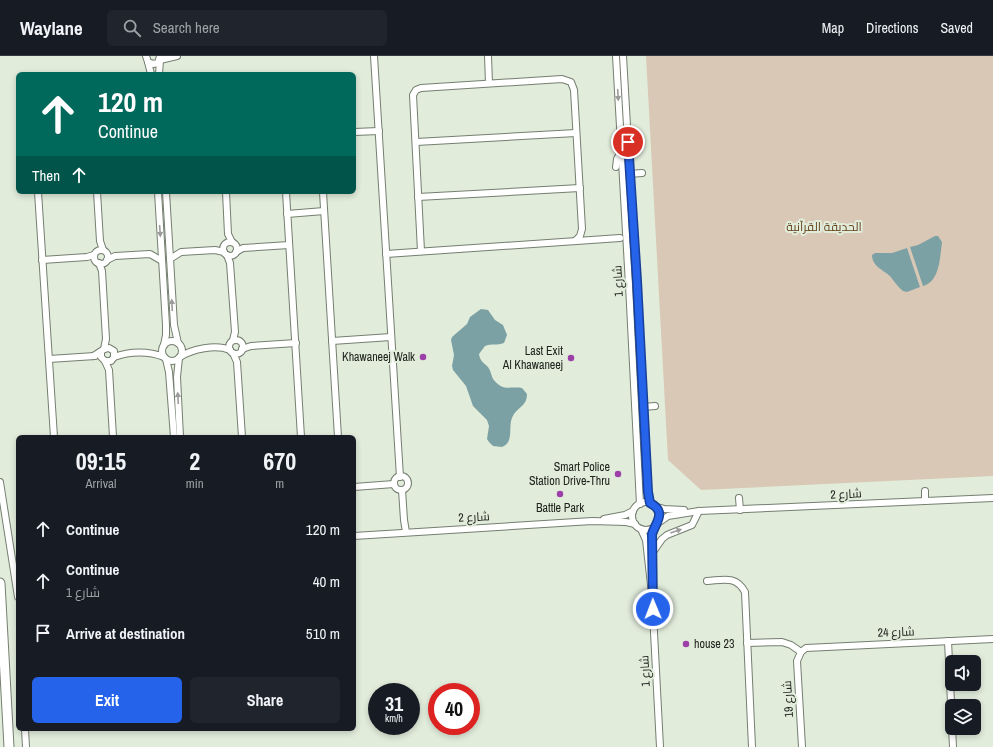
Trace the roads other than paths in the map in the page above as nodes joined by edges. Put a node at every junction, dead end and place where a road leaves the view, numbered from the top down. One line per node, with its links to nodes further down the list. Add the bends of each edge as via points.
1 (177, 56): 7 (street)
2 (374, 56): 11 (street)
3 (488, 56): 10 (street)
4 (616, 56): 15 (street, شارع 1, one-way to 15)
5 (623, 56): 18 (street, شارع 1)
6 (147, 59): 7 (street, via 153,64); 8 (street)
7 (160, 59): 9 (street)
8 (150, 72)
9 (159, 72)
10 (489, 84): 13 (street, via 568,80 574,87); 14 (street, via 416,90 413,95)
11 (379, 130): 12 (street); 41 (street)
12 (356, 132)
13 (576, 133): 14 (street); 19 (street)
14 (416, 142): 27 (street)
15 (621, 152): 16 (street); 76 (street, شارع 1)
16 (616, 167)
17 (642, 173): 18 (street)
18 (629, 174): 59 (street, شارع 1)
19 (580, 188): 27 (street); 30 (street)
20 (38, 194): 44 (street)
21 (97, 194): 42 (street)
22 (158, 194): 36 (street, one-way to 36)
23 (166, 194): 34 (street)
24 (226, 194): 37 (street)
25 (286, 194): 29 (street)
26 (323, 194): 28 (street)
27 (418, 197): 38 (street)
28 (324, 211): 29 (street); 47 (street)
29 (287, 214): 35 (street)
30 (582, 229): 32 (street); 33 (street)
31 (620, 238): 32 (street)
32 (590, 240): 33 (street)
33 (576, 241): 38 (street)
34 (169, 244): 39 (street); 43 (street)
35 (289, 245): 37 (street); 49 (street)
36 (161, 246): 40 (street); 45 (street)
37 (230, 249): 39 (street); 51 (street)
38 (421, 251): 41 (street)
39 (181, 252): 43 (street)
40 (150, 254): 42 (street); 45 (street)
41 (386, 254): 46 (street)
42 (101, 257): 44 (street); 54 (street)
43 (170, 259): 48 (street, one-way to 43, via 174,329)
44 (42, 260): 57 (street)
45 (162, 261): 50 (street, via 166,330)
46 (391, 337): 47 (street); 67 (street)
47 (332, 341): 66 (street)
48 (178, 343): 50 (street, via 170,341); 52 (street); 55 (street, via 182,350)
49 (296, 343): 51 (street); 65 (street)
50 (163, 345): 53 (street); 56 (street, via 162,353)
51 (236, 347): 52 (street); 64 (street)
52 (195, 350): 55 (street)
53 (148, 352): 54 (street); 56 (street)
54 (108, 355): 57 (street); 61 (street)
55 (180, 357): 56 (street, via 173,361); 63 (street, one-way to 55, via 177,377)
56 (165, 358): 62 (street, via 170,372)
57 (49, 359): 60 (street)
58 (655, 406): 59 (street)
59 (643, 407): 77 (street, شارع 1, via 648,492)
60 (54, 435)
61 (113, 435)
62 (174, 435)
63 (180, 435)
64 (242, 435)
65 (301, 435)
66 (338, 435)
67 (400, 477): 69 (street); 71 (street, via 406,478 408,482)
68 (0, 482): 87 (street)
69 (394, 484): 70 (street); 71 (street, via 397,489)
70 (356, 487)
71 (402, 490): 85 (street)
72 (925, 491): 75 (street)
73 (739, 498): 78 (street)
74 (993, 498): 75 (street, شارع 2)
75 (925, 501): 78 (street, شارع 2)
76 (640, 504): 77 (street, via 645,502); 79 (street)
77 (653, 505): 80 (street, شارع 2, via 664,509); 83 (street, via 659,515)
78 (740, 510): 80 (street, شارع 2)
79 (633, 511): 81 (street, شارع 2); 82 (street)
80 (700, 511): 83 (street, شارع 2, via 668,516); 89 (street, one-way to 80, via 667,535 692,525)
81 (596, 521): 82 (street, شارع 2); 85 (street, شارع 2)
82 (635, 524): 84 (street)
83 (656, 525): 84 (street, via 647,530); 89 (street, شارع 1, via 652,534)
84 (641, 529): 93 (street, شارع 1, via 646,540)
85 (404, 533): 86 (street, شارع 2)
86 (356, 536)
87 (11, 550): 88 (street); 90 (street)
88 (16, 552)
89 (653, 552): 93 (street, شارع 1)
90 (16, 561)
91 (707, 581): 96 (street, via 731,580 742,586 745,592)
92 (0, 583): 101 (highway)
93 (652, 594): 103 (street, شارع 1)
94 (993, 639): 95 (street, شارع 24)
95 (948, 641): 97 (street, شارع 24, via 809,647); 98 (street)
96 (747, 643): 97 (street, via 782,642); 104 (street)
97 (801, 652): 105 (street, شارع 19, via 797,664)
98 (951, 699)
99 (25, 731): 102 (street)
100 (952, 735): 106 (street)
101 (9, 747)
102 (26, 747)
103 (660, 747)
104 (752, 747)
105 (802, 747)
106 (953, 747)

